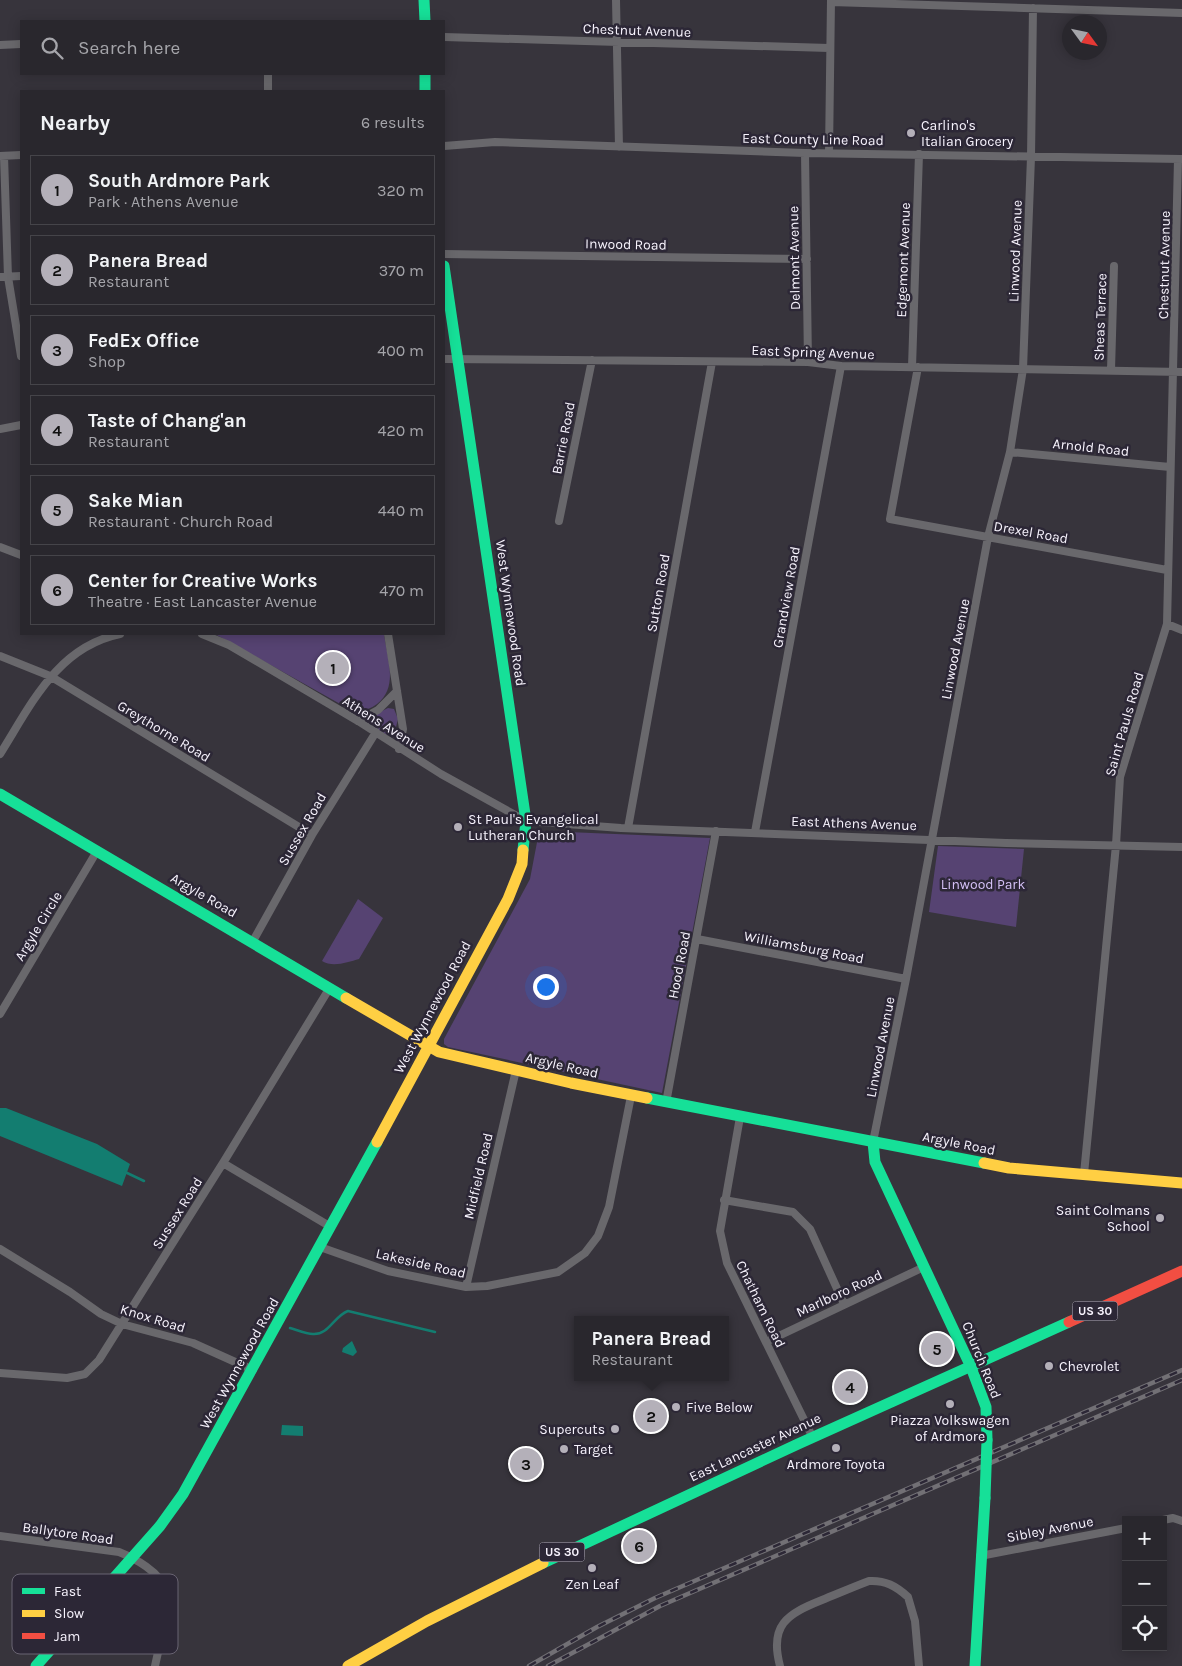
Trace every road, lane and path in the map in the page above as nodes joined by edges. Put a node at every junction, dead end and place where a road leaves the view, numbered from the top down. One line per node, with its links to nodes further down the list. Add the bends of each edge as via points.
1 (424, 0): 7 (main road)
2 (616, 0): 9 (street)
3 (831, 1): 4 (street); 12 (street)
4 (980, 3): 5 (street)
5 (1033, 8): 6 (street); 24 (street, Linwood Avenue)
6 (1182, 13)
7 (425, 20)
8 (445, 37): 9 (street, Chestnut Avenue)
9 (618, 41): 12 (street, Chestnut Avenue); 18 (street)
10 (20, 44): 11 (street)
11 (0, 45)
12 (829, 48): 20 (street)
13 (268, 75): 15 (street)
14 (425, 75): 16 (main road)
15 (268, 90)
16 (425, 90)
17 (445, 146): 18 (street, East County Line Road, via 495,142)
18 (619, 147): 19 (street, East County Line Road)
19 (805, 152): 20 (street, East County Line Road); 27 (street, Delmont Avenue)
20 (829, 153): 21 (street, East County Line Road)
21 (919, 154): 24 (street, East County Line Road); 39 (street, Edgemont Avenue)
22 (20, 155): 23 (street)
23 (2, 156): 31 (street)
24 (1032, 157): 25 (street, East County Line Road); 40 (street, Linwood Avenue)
25 (1180, 159): 42 (street, Chestnut Avenue)
26 (445, 254): 27 (street, Inwood Road)
27 (807, 259): 37 (street, Delmont Avenue)
28 (1114, 266): 41 (street, Sheas Terrace)
29 (445, 272): 34 (main road, West Wynnewood Road)
30 (20, 276): 31 (street)
31 (4, 277): 32 (street)
32 (20, 351)
33 (445, 359): 34 (street, East Spring Avenue)
34 (459, 360): 35 (street, East Spring Avenue); 66 (main road, West Wynnewood Road)
35 (592, 360): 36 (street, East Spring Avenue); 48 (street, Barrie Road)
36 (712, 362): 37 (street, East Spring Avenue); 67 (street, Sutton Road)
37 (808, 362): 38 (street, East Spring Avenue)
38 (841, 366): 39 (street, East Spring Avenue); 69 (street, Grandview Road)
39 (915, 367): 40 (street, East Spring Avenue); 47 (street, Edgemont Avenue)
40 (1022, 369): 41 (street, East Spring Avenue); 45 (street, Linwood Avenue)
41 (1111, 370): 42 (street, East Spring Avenue)
42 (1178, 372): 46 (street, Saint Pauls Road)
43 (20, 425): 44 (street)
44 (0, 429)
45 (1010, 452): 46 (street, Arnold Road); 49 (street, Linwood Avenue)
46 (1170, 467): 52 (street, Saint Pauls Road)
47 (890, 520): 49 (street, Drexel Road)
48 (559, 521)
49 (988, 537): 52 (street, Drexel Road); 71 (street, Linwood Avenue)
50 (0, 547): 51 (street)
51 (20, 555)
52 (1167, 570): 53 (street, Saint Pauls Road)
53 (1167, 624): 54 (street); 72 (street, Saint Pauls Road, via 1120,776)
54 (1182, 630)
55 (107, 635): 59 (street, via 77,652)
56 (204, 635): 61 (street, Athens Avenue, via 229,645)
57 (388, 635): 60 (street)
58 (0, 656): 59 (street, Greythorne Road)
59 (50, 676): 64 (street); 70 (street, Greythorne Road)
60 (397, 691): 61 (street, via 378,710); 63 (street, via 403,729)
61 (358, 721): 62 (street, Athens Avenue)
62 (376, 732): 63 (street, Athens Avenue); 70 (street, Sussex Road)
63 (399, 749): 66 (street, Athens Avenue)
64 (0, 754)
65 (0, 794): 74 (main road, Argyle Road)
66 (526, 821): 67 (street, East Athens Avenue); 80 (main road, West Wynnewood Road, via 525,848 518,878)
67 (628, 828): 68 (street, East Athens Avenue)
68 (716, 831): 69 (street, East Athens Avenue); 75 (street, Hood Road)
69 (756, 832): 71 (street, East Athens Avenue)
70 (312, 835): 76 (street, Sussex Road)
71 (932, 838): 72 (street, East Athens Avenue); 77 (street, Linwood Avenue)
72 (1116, 845): 73 (street, East Athens Avenue); 87 (street, Saint Pauls Road)
73 (1182, 847)
74 (98, 851): 76 (main road, Argyle Road); 79 (street, Argyle Circle)
75 (697, 939): 77 (street, Williamsburg Road); 83 (street, Hood Road)
76 (253, 941): 78 (main road, Argyle Road)
77 (906, 979): 85 (street, Linwood Avenue)
78 (329, 989): 80 (main road, Argyle Road); 86 (street, Sussex Road)
79 (0, 1014)
80 (428, 1046): 81 (main road, Argyle Road, via 439,1052); 90 (main road, West Wynnewood Road)
81 (516, 1070): 82 (main road, Argyle Road); 95 (street, Midfield Road)
82 (630, 1096): 83 (main road, Argyle Road); 95 (street, Lakeside Road, via 609,1207 598,1236 585,1253 558,1272 545,1276)
83 (666, 1103): 84 (main road, Argyle Road)
84 (740, 1117): 85 (main road, Argyle Road); 89 (street, Chatham Road)
85 (873, 1142): 87 (main road, Argyle Road, via 1009,1168); 93 (main road, Church Road, via 875,1162)
86 (223, 1163): 90 (street); 97 (street, Sussex Road)
87 (1084, 1174): 88 (main road, Argyle Road)
88 (1182, 1183)
89 (724, 1200): 96 (street, via 793,1212 810,1229); 98 (street, Chatham Road, via 720,1231 727,1263)
90 (331, 1228): 91 (main road, West Wynnewood Road)
91 (320, 1247): 95 (street, Lakeside Road, via 388,1271); 100 (main road, West Wynnewood Road)
92 (0, 1249): 97 (street, Knox Road)
93 (924, 1267): 96 (street, Marlboro Road); 99 (main road, Church Road)
94 (1182, 1271): 99 (main road, East Lancaster Avenue / US 30)
95 (466, 1288)
96 (844, 1304): 98 (street, Marlboro Road)
97 (122, 1324): 100 (street, Knox Road, via 193,1343); 101 (street, Sussex Road, via 86,1374 67,1378)
98 (766, 1342): 102 (street, Chatham Road)
99 (971, 1367): 102 (main road, East Lancaster Avenue / US 30); 107 (main road, Church Road, bridge, via 986,1407 988,1440)
100 (253, 1370): 108 (main road, West Wynnewood Road, via 174,1509)
101 (0, 1372)
102 (812, 1436): 113 (main road, East Lancaster Avenue / US 30, via 457,1603)
103 (1167, 1519): 104 (street)
104 (1182, 1522)
105 (1122, 1529): 107 (street, Sibley Avenue)
106 (0, 1536): 108 (street, Ballytore Road, via 119,1552)
107 (980, 1556): 116 (main road, Church Road)
108 (132, 1557): 109 (main road, West Wynnewood Road); 110 (street)
109 (117, 1574)
110 (154, 1574)
111 (47, 1654): 112 (main road, West Wynnewood Road)
112 (36, 1666)
113 (348, 1666)
114 (780, 1666): 115 (street, via 777,1634 790,1615 878,1580 908,1596 915,1621)
115 (919, 1666)
116 (975, 1666)

